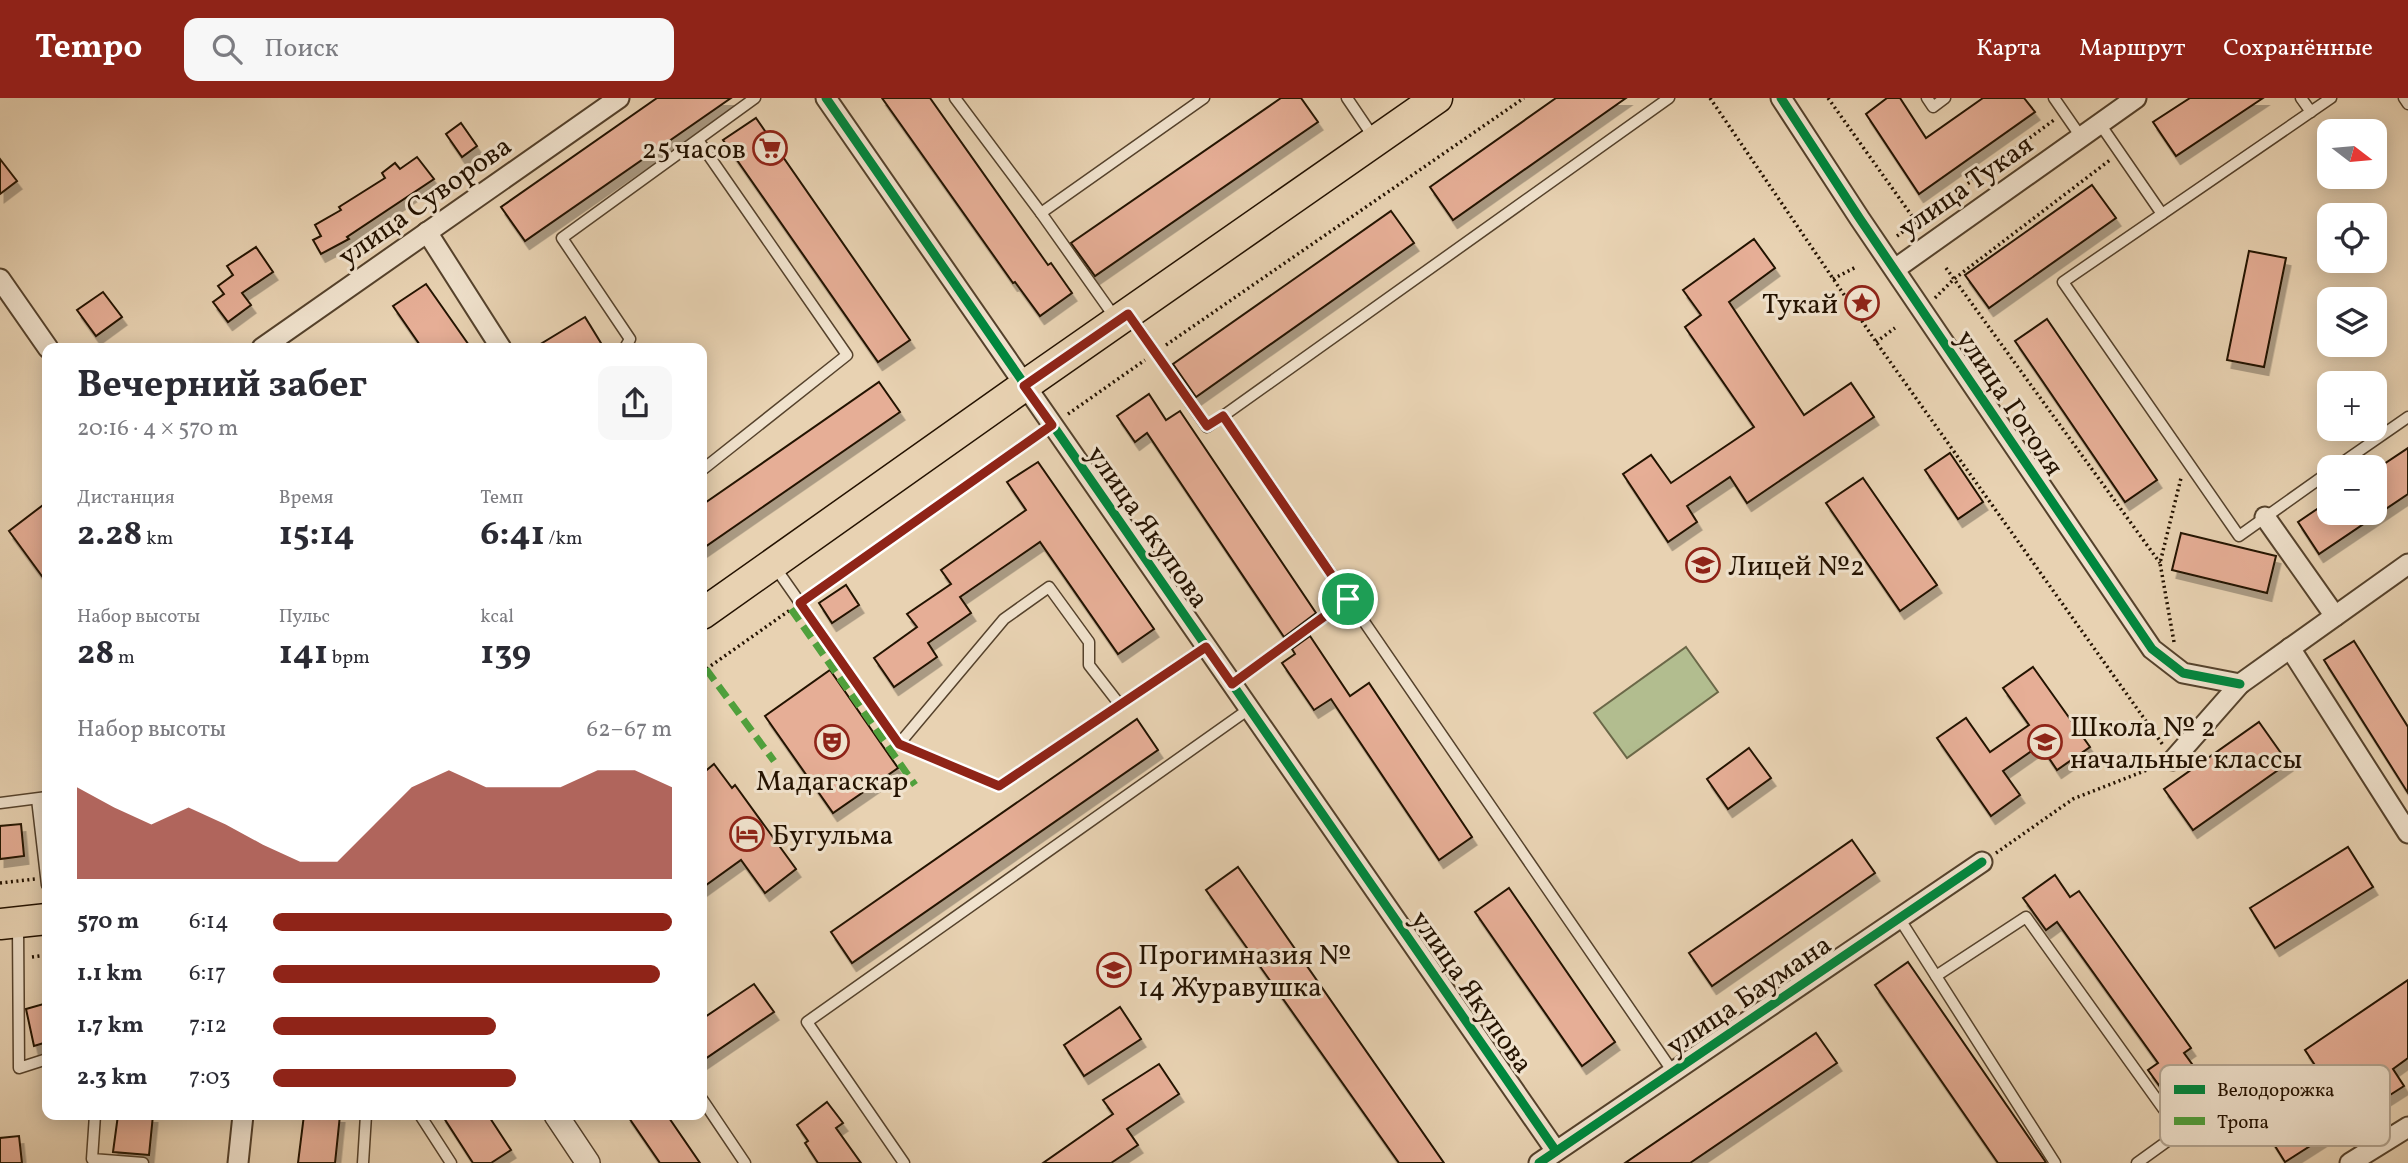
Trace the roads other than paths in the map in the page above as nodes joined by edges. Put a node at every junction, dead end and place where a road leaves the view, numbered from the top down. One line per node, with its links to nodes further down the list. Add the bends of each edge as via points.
1 (619, 98): 25 (street, улица Суворова)
2 (755, 98): 21 (lane)
3 (826, 98): 33 (street, улица Якупова)
4 (955, 98): 23 (lane)
5 (1204, 98): 23 (lane)
6 (1347, 98): 22 (lane)
7 (1437, 98): 22 (main road)
8 (1669, 98): 34 (lane)
9 (1781, 98): 26 (street, улица Гоголя)
10 (1927, 98): 11 (lane, via 1933,107)
11 (1945, 98)
12 (2054, 98): 20 (lane)
13 (2136, 98): 19 (street, улица Тукая)
14 (2301, 98): 18 (lane)
15 (2331, 98): 18 (lane)
16 (2404, 98): 17 (lane)
17 (2408, 104)
18 (2311, 112): 24 (lane)
19 (2100, 124): 20 (street, улица Тукая); 24 (lane)
20 (2081, 137): 26 (street, улица Тукая)
21 (698, 140): 32 (lane, via 562,238 630,339); 37 (lane, via 847,355)
22 (1376, 141): 28 (main road)
23 (1041, 214): 28 (lane)
24 (2162, 214): 39 (lane, via 2063,282 2239,536)
25 (427, 232): 30 (street, улица Суворова); 31 (street)
26 (1895, 269): 48 (street, улица Гоголя, via 2152,649 2183,673)
27 (0, 279): 29 (street)
28 (1123, 317): 33 (main road); 34 (lane, via 1207,426)
29 (45, 343)
30 (269, 343)
31 (498, 343)
32 (628, 343)
33 (1024, 386): 40 (main road); 45 (street, улица Якупова)
34 (1223, 416): 42 (lane)
35 (2408, 417): 36 (lane)
36 (2353, 455)
37 (707, 466)
38 (2317, 481): 39 (lane)
39 (2266, 517): 44 (street)
40 (773, 564): 43 (main road); 51 (lane)
41 (2408, 564): 44 (street)
42 (1348, 599): 47 (lane); 62 (lane)
43 (707, 610)
44 (2335, 616): 46 (street)
45 (1206, 647): 47 (street, улица Якупова); 49 (lane)
46 (2290, 648): 48 (street); 55 (street)
47 (1232, 684): 50 (street, улица Якупова)
48 (2240, 684): 52 (street)
49 (1120, 705): 51 (lane, via 999,786); 51 (lane, via 1089,665 1089,642 1049,587 1004,619)
50 (1249, 709): 74 (street, улица Якупова); 81 (lane, via 807,1022)
51 (899, 744)
52 (2173, 760)
53 (42, 798): 54 (lane)
54 (0, 803)
55 (2408, 833)
56 (1982, 862): 57 (street, улица Баумана)
57 (1899, 918): 60 (lane); 62 (street, улица Баумана)
58 (42, 920): 59 (main road)
59 (9, 923): 61 (lane, via 19,1068)
60 (1936, 976): 63 (lane, via 2025,917); 83 (lane)
61 (42, 1061)
62 (1673, 1072): 74 (street, улица Баумана)
63 (2160, 1104)
64 (707, 1106): 80 (lane)
65 (94, 1120): 75 (lane, via 92,1159)
66 (242, 1120): 76 (street)
67 (366, 1120): 77 (lane)
68 (423, 1120): 78 (lane)
69 (559, 1120): 79 (street)
70 (2408, 1126): 71 (street)
71 (2390, 1137)
72 (2161, 1146): 84 (lane)
73 (2377, 1146): 85 (street)
74 (1556, 1151): 82 (street, улица Баумана)
75 (143, 1163)
76 (238, 1163)
77 (363, 1163)
78 (451, 1163)
79 (588, 1163)
80 (745, 1163)
81 (904, 1163)
82 (1539, 1163)
83 (2055, 1163)
84 (2137, 1163)
85 (2350, 1163)

